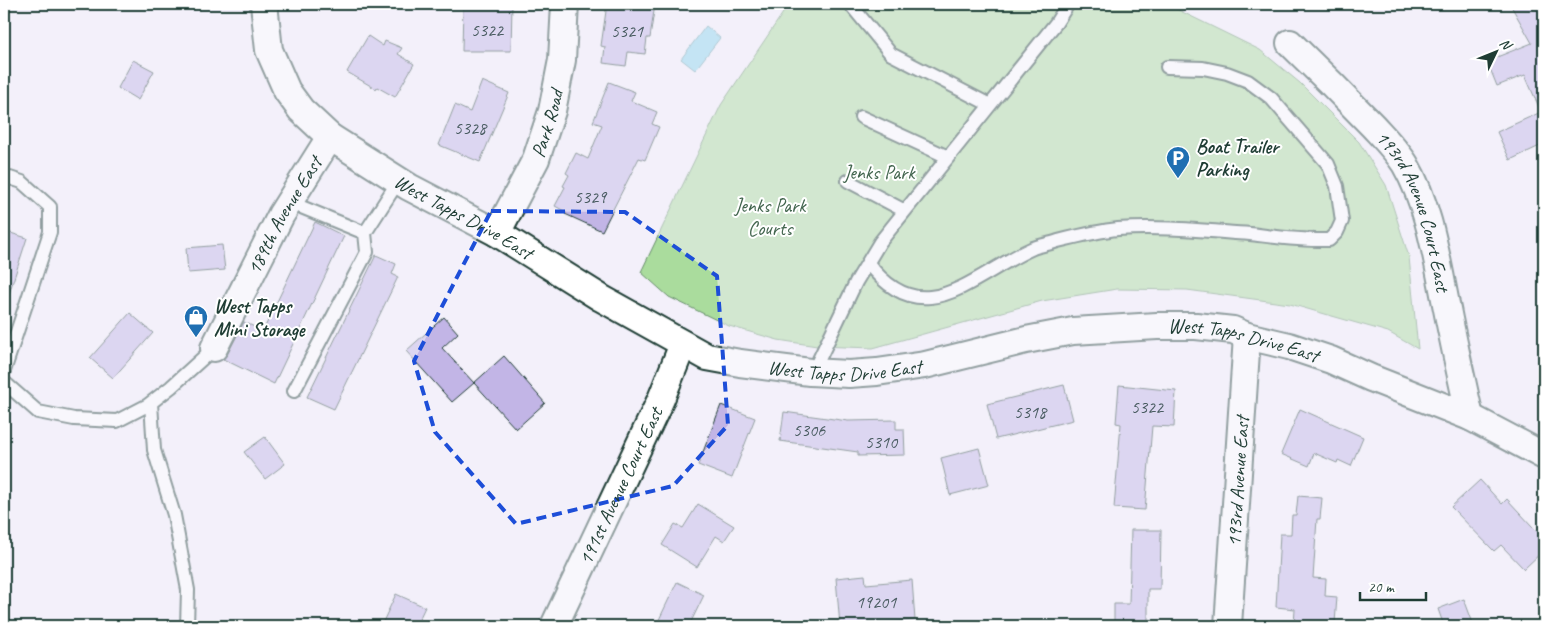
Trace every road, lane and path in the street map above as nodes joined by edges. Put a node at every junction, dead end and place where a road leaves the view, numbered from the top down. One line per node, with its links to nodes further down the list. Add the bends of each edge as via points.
1 (264, 4): 9 (street, West Tapps Drive East, via 269,50 287,91 301,110)
2 (564, 4): 17 (street, Park Road, via 562,60 552,111 536,158)
3 (850, 4): 7 (lane, via 892,54)
4 (1068, 4): 7 (lane)
5 (1290, 43): 27 (street, 193rd Avenue Court East, via 1392,147 1416,186 1438,266)
6 (1167, 68): 18 (lane, via 1203,68 1227,73 1248,81 1271,98 1328,164 1337,186 1342,221 1329,240 1190,229 1118,229 1084,234 1034,248 941,297 919,298 896,290 879,278)
7 (990, 104): 10 (lane)
8 (860, 117): 10 (lane)
9 (330, 137): 12 (street, West Tapps Drive East); 14 (street, 189th Avenue East)
10 (948, 157): 15 (lane)
11 (4, 176): 22 (lane, via 22,182 50,206 50,232)
12 (399, 180): 16 (lane); 17 (street, West Tapps Drive East)
13 (848, 181): 15 (lane)
14 (289, 202): 16 (lane); 21 (street, 189th Avenue East)
15 (905, 211): 18 (lane)
16 (365, 233): 25 (lane, via 367,252)
17 (497, 233): 20 (street, West Tapps Drive East, via 600,298)
18 (868, 263): 23 (lane)
19 (1247, 336): 23 (street, West Tapps Drive East, via 1233,330 1196,326 1073,331 925,365 850,374); 27 (street, West Tapps Drive East, via 1331,360); 31 (street, 193rd Avenue East)
20 (683, 344): 23 (street, West Tapps Drive East, via 708,357); 30 (street, 191st Avenue Court East, via 661,399)
21 (214, 348): 26 (lane)
22 (4, 371)
23 (813, 372)
24 (4, 382): 26 (lane, via 38,412 74,419 117,421)
25 (294, 391)
26 (150, 403): 29 (lane, via 154,450 174,515 188,590)
27 (1470, 416): 28 (street, West Tapps Drive East)
28 (1544, 456)
29 (187, 626)
30 (554, 626)
31 (1228, 626)

